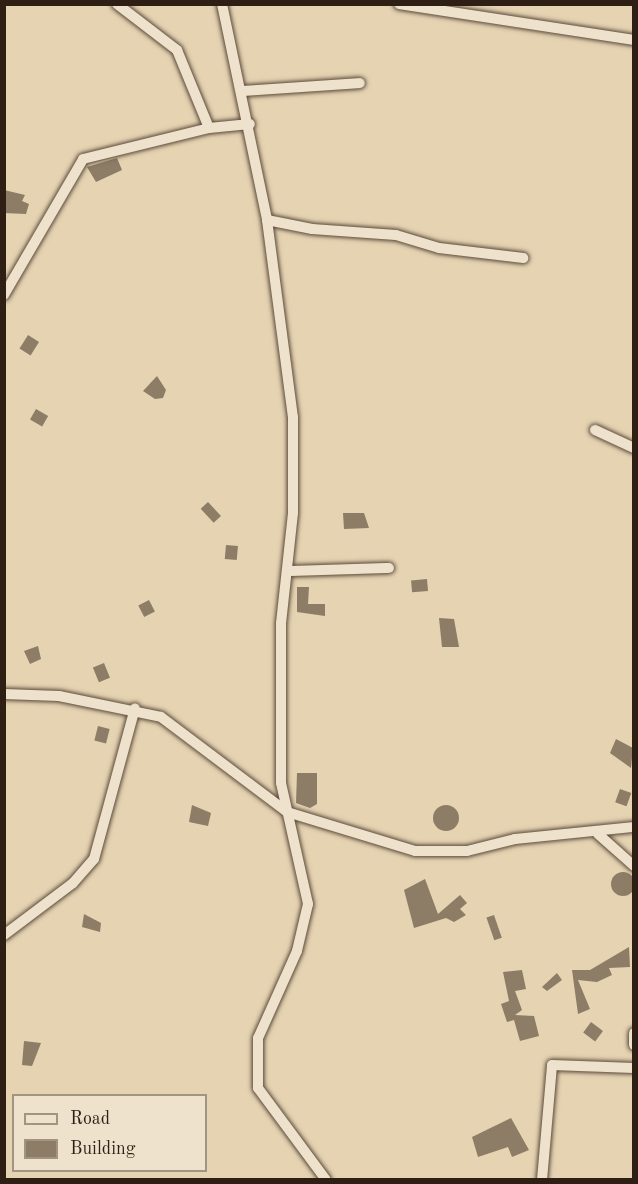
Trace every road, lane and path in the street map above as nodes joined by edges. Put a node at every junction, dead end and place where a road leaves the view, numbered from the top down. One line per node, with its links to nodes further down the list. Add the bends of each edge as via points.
1 (117, 4): 8 (street, via 177,50)
2 (222, 4): 6 (street)
3 (399, 4): 4 (street)
4 (633, 40)
5 (360, 83): 6 (street)
6 (244, 91): 7 (street)
7 (250, 124): 8 (street); 9 (street)
8 (209, 128): 11 (street, via 83,159)
9 (267, 220): 10 (street, via 312,230 396,235 439,248); 15 (street, via 293,417)
10 (523, 258)
11 (4, 295)
12 (595, 430): 13 (street)
13 (633, 448)
14 (389, 568): 15 (street)
15 (288, 571): 18 (street, via 280,674)
16 (4, 694): 17 (street)
17 (135, 708): 18 (street, via 161,717); 22 (street, via 94,859 73,883)
18 (287, 812): 20 (street, via 415,851 467,851 515,839); 26 (street, via 308,903 297,951 258,1038 258,1088)
19 (633, 827): 20 (street)
20 (598, 834): 21 (street)
21 (633, 866)
22 (4, 935)
23 (633, 1033): 24 (street)
24 (633, 1045)
25 (633, 1068): 27 (street, via 552,1065)
26 (326, 1179)
27 (542, 1179)

